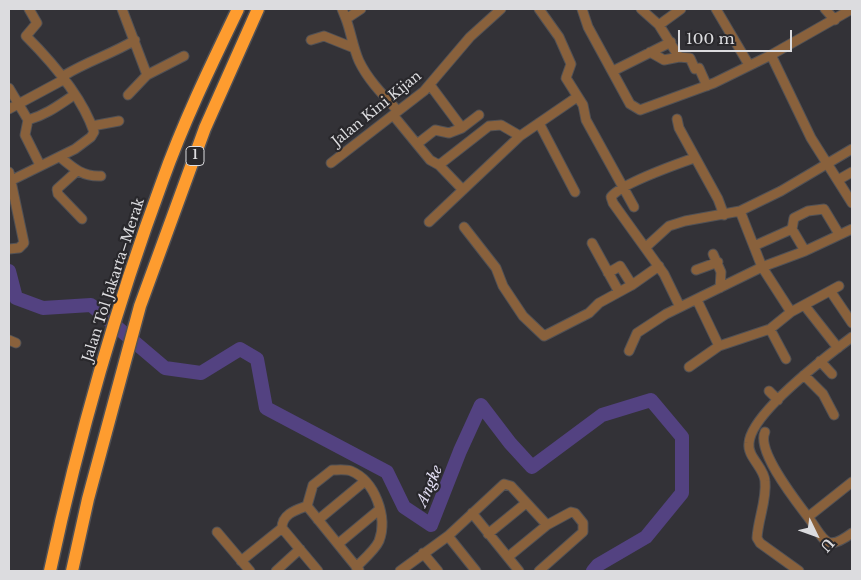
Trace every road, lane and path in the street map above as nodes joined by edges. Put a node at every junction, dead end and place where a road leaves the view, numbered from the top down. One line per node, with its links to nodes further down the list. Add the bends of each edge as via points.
1 (29, 9): 29 (street, via 37,23 26,36)
2 (122, 9): 18 (street)
3 (238, 9): 126 (highway, Jalan Tol Jakarta–Merak / 1, via 162,181 120,306 67,493)
4 (258, 9): 127 (highway, 1, via 205,128 140,306)
5 (342, 9): 15 (street)
6 (361, 9): 15 (street)
7 (501, 9): 30 (street, Jalan Kini Kijan, via 470,37)
8 (539, 9): 35 (street, via 563,44 571,64 566,78)
9 (582, 9): 27 (street, via 588,27)
10 (641, 9): 17 (street)
11 (681, 9): 17 (street)
12 (716, 9): 26 (street)
13 (825, 9): 16 (street)
14 (852, 9): 16 (street)
15 (346, 19): 21 (street)
16 (835, 20): 23 (street)
17 (659, 25): 20 (street)
18 (135, 40): 28 (street); 29 (street, via 64,75)
19 (311, 40): 21 (street, via 324,36)
20 (671, 42): 22 (street); 25 (street)
21 (354, 48): 38 (street, via 359,62)
22 (650, 52): 25 (street, via 664,60); 27 (street)
23 (770, 55): 26 (street); 54 (street)
24 (184, 56): 28 (street)
25 (679, 57): 31 (street, via 690,58 693,67 699,68)
26 (749, 65): 31 (street)
27 (613, 71): 31 (street, via 630,104 640,110)
28 (147, 75): 34 (street)
29 (63, 80): 33 (street); 36 (street)
30 (430, 85): 38 (street, Jalan Kini Kijan); 45 (street)
31 (707, 86)
32 (9, 88): 36 (street)
33 (74, 95): 41 (street, via 54,109); 44 (street)
34 (128, 95)
35 (577, 97): 43 (street); 60 (street)
36 (19, 104): 37 (street); 41 (street)
37 (9, 109)
38 (395, 113): 47 (street); 51 (street, Jalan Kini Kijan)
39 (479, 115): 45 (street)
40 (678, 119): 50 (street)
41 (28, 120): 52 (street, via 25,135)
42 (119, 121): 44 (street)
43 (539, 123): 46 (street); 62 (street)
44 (92, 126): 49 (street, via 94,132 91,137)
45 (462, 128): 47 (street, via 446,133 435,130)
46 (520, 136): 53 (street, via 501,125 489,126); 61 (street)
47 (417, 144): 53 (street, via 430,160)
48 (852, 149): 54 (street)
49 (60, 157): 52 (street); 55 (street)
50 (694, 158): 60 (street); 66 (street)
51 (331, 163)
52 (40, 165): 57 (street)
53 (439, 165): 61 (street)
54 (828, 165): 59 (street); 65 (street)
55 (77, 171): 58 (street); 67 (street, via 58,189 58,194)
56 (852, 172): 59 (street)
57 (10, 176): 76 (street, via 24,243 19,248)
58 (101, 176)
59 (838, 180): 63 (street)
60 (622, 188): 64 (street); 75 (street, via 611,197 613,203)
61 (463, 190): 68 (street)
62 (575, 192)
63 (852, 203)
64 (634, 207)
65 (740, 211): 66 (street); 74 (street)
66 (724, 215): 75 (street, via 678,222)
67 (82, 219)
68 (429, 222)
69 (464, 228): 85 (street, via 496,268 503,286 523,316 544,336 589,313)
70 (792, 229): 72 (street, via 794,218 822,208); 74 (street); 77 (street)
71 (852, 229): 72 (street)
72 (839, 234): 77 (street)
73 (592, 243): 81 (street)
74 (754, 246): 79 (street)
75 (646, 247): 78 (street)
76 (9, 249)
77 (805, 251): 79 (street)
78 (659, 266): 82 (street); 89 (street)
79 (762, 267): 84 (street); 90 (street)
80 (696, 270): 84 (street, via 716,258 721,272)
81 (608, 273): 82 (street, via 620,266); 85 (street)
82 (632, 285): 85 (street)
83 (839, 286): 86 (street)
84 (720, 288): 87 (street)
85 (619, 292)
86 (831, 292): 88 (street); 91 (street)
87 (697, 300): 89 (street); 94 (street)
88 (805, 306): 90 (street); 95 (street)
89 (680, 307): 96 (street, via 642,328 633,338)
90 (791, 312): 92 (street)
91 (852, 323)
92 (770, 329): 94 (street); 97 (street)
93 (852, 337): 95 (street)
94 (719, 346): 99 (street)
95 (838, 348): 98 (street)
96 (630, 351)
97 (786, 359)
98 (820, 361): 100 (street); 101 (street)
99 (689, 367)
100 (832, 374)
101 (804, 375): 103 (street); 104 (street, via 823,394)
102 (769, 391): 103 (street)
103 (778, 400): 136 (street, via 749,440 750,450 766,482 757,538)
104 (834, 415)
105 (764, 432): 112 (street, via 762,442 779,476)
106 (365, 481): 109 (street, via 351,471 332,470 313,485); 110 (street, via 378,499); 113 (street)
107 (852, 482): 112 (street)
108 (526, 503): 111 (street, via 508,484); 114 (street); 118 (street)
109 (307, 506): 113 (street); 115 (street, via 290,513 282,522)
110 (380, 509): 120 (street); 125 (street, via 379,542)
111 (472, 513): 118 (street); 119 (street)
112 (808, 517): 117 (street, via 831,544 839,543)
113 (318, 520): 120 (street)
114 (547, 526): 123 (street); 135 (street, via 571,512 578,515 584,528 580,536)
115 (282, 528): 121 (street); 124 (street)
116 (218, 532): 124 (street)
117 (852, 532)
118 (488, 534): 123 (street)
119 (448, 536): 122 (street); 133 (street)
120 (338, 544): 125 (street)
121 (300, 549): 129 (street); 130 (street)
122 (423, 553): 131 (street); 132 (street)
123 (508, 557): 134 (street)
124 (241, 561): 128 (street)
125 (358, 569)
126 (50, 571)
127 (72, 571)
128 (250, 571)
129 (277, 571)
130 (318, 571)
131 (400, 571)
132 (438, 571)
133 (476, 571)
134 (519, 571)
135 (539, 571)
136 (800, 571)

